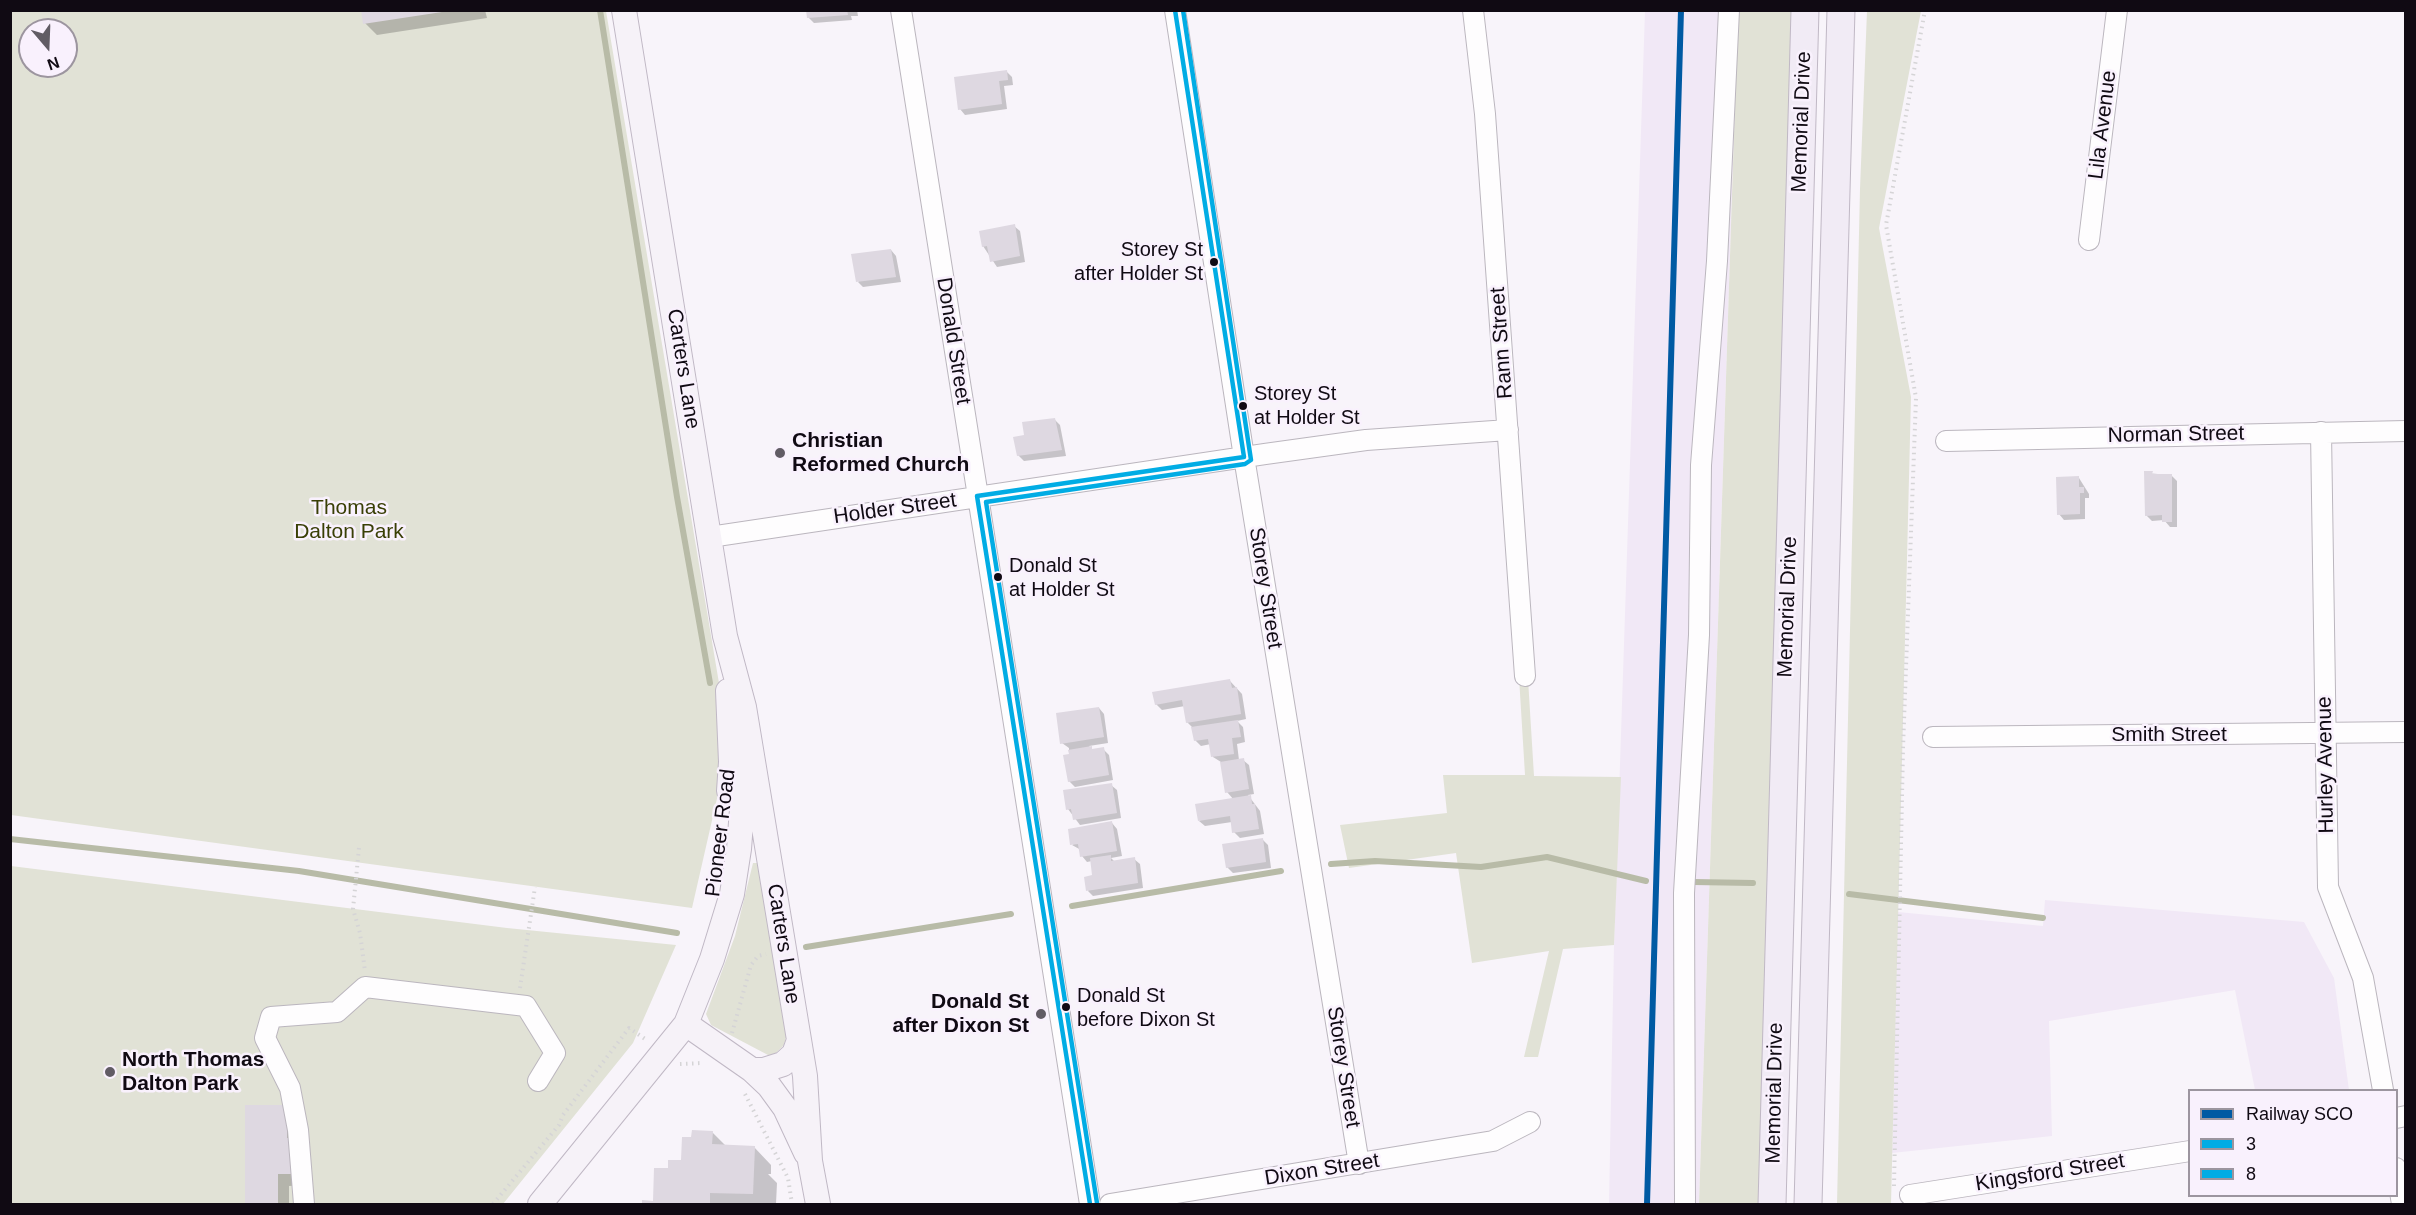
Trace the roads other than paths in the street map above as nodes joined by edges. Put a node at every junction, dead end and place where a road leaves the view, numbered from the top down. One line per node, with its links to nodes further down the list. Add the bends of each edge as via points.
1 (624, 10): 16 (main road, Carters Lane)
2 (901, 10): 15 (street, Donald Street)
3 (1175, 10): 14 (street, Storey Street)
4 (1473, 10): 10 (street, Rann Street, via 1485,114)
5 (1729, 10): 40 (street, via 1717,261 1701,465 1699,634 1684,893)
6 (1805, 10): 41 (highway, Memorial Drive)
7 (1841, 10): 42 (highway, Memorial Drive)
8 (2117, 10): 9 (street, Lila Avenue)
9 (2089, 240)
10 (1508, 430): 14 (street, Holder Street, via 1366,440); 18 (street, Rann Street)
11 (2406, 431): 12 (street, Norman Street)
12 (2321, 432): 13 (street, Norman Street); 21 (street, Hurley Avenue)
13 (1946, 441)
14 (1244, 457): 15 (street, Holder Street); 32 (street, Storey Street)
15 (977, 496): 16 (street, Holder Street); 38 (street, Donald Street)
16 (710, 537): 17 (main road, Carters Lane)
17 (725, 636): 19 (main road, Carters Lane); 24 (main road, Pioneer Road, via 731,762 727,808 715,895 682,993)
18 (1525, 676)
19 (747, 727): 23 (main road, Carters Lane); 25 (main road, Carters Lane)
20 (2406, 732): 21 (street, Smith Street)
21 (2325, 734): 22 (street, Smith Street); 28 (street, Hurley Avenue, via 2328,887 2363,978)
22 (1933, 736)
23 (743, 802): 24 (main road, Pioneer Road, via 739,849 723,927)
24 (686, 1024): 26 (main road, Carters Lane, via 719,1060); 36 (main road, Pioneer Road)
25 (799, 1040): 26 (main road, via 789,1060); 31 (main road, Carters Lane, via 808,1101)
26 (746, 1078): 31 (main road, Carters Lane, via 769,1086 785,1108)
27 (538, 1081): 35 (street, via 555,1053 526,1006 364,987 337,1012 271,1017 265,1038 290,1088)
28 (2383, 1089)
29 (1530, 1122): 32 (street, Dixon Street, via 1493,1141)
30 (2188, 1151): 34 (street, Kingsford Street)
31 (810, 1161): 37 (main road, Carters Lane)
32 (1359, 1164): 39 (street, Dixon Street)
33 (2398, 1174): 43 (street)
34 (1902, 1194)
35 (304, 1204)
36 (540, 1204)
37 (818, 1204)
38 (1090, 1204)
39 (1110, 1204)
40 (1684, 1204)
41 (1772, 1204)
42 (1808, 1204)
43 (2403, 1204)

